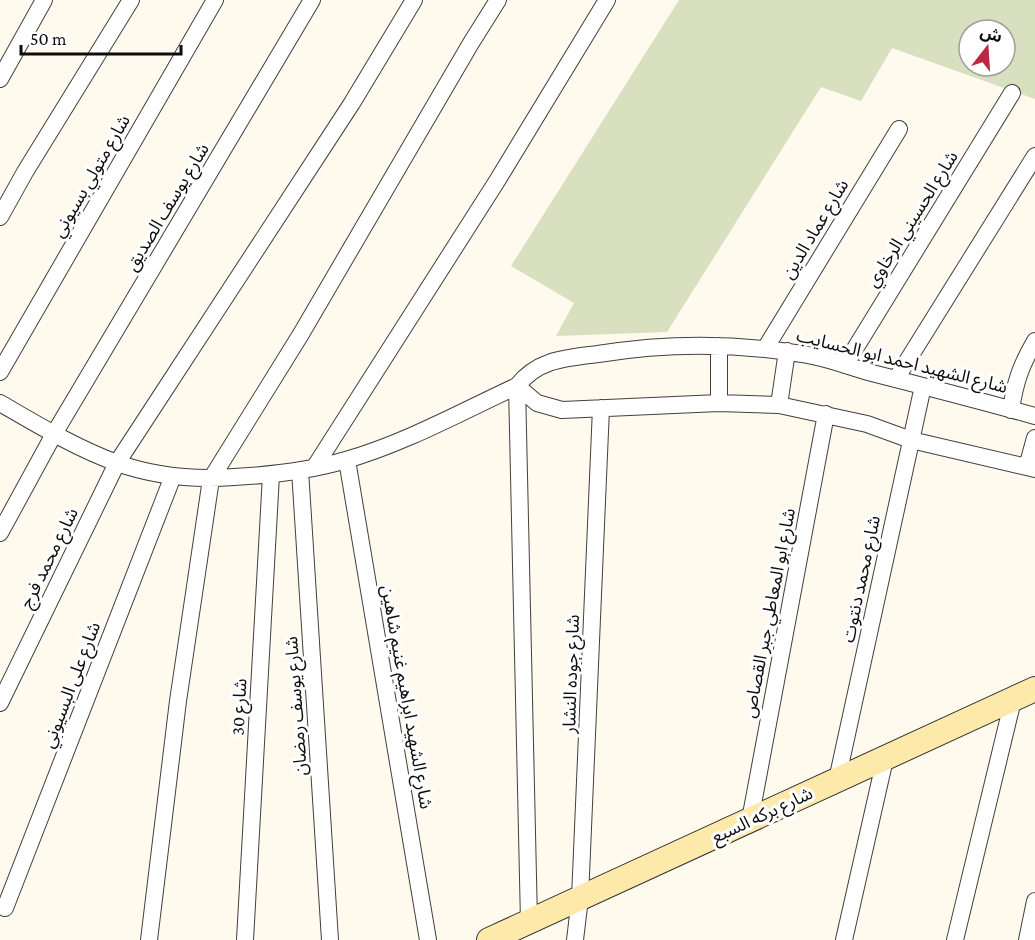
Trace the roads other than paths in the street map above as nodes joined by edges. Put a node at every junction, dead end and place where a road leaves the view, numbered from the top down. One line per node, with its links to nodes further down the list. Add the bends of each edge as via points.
1 (44, 0): 8 (street)
2 (131, 0): 12 (street)
3 (215, 0): 18 (street, شارع متولي بسيوني)
4 (312, 0): 29 (street, شارع يوسف الصديق)
5 (414, 0): 33 (street, شارع محمد فرج, via 340,122)
6 (498, 0): 38 (street)
7 (607, 0): 35 (street, via 497,181)
8 (0, 79)
9 (1012, 93): 17 (street, شارع الحسيني الرخاوي)
10 (899, 129): 15 (street, شارع عماد الدين)
11 (1035, 156): 19 (street)
12 (0, 217)
13 (1035, 341): 26 (street, via 1014,385)
14 (719, 346): 15 (street, شارع الشهيد احمد ابو الحسايب); 20 (street, شارع الشهيد احمد ابو الحسايب, via 665,346 553,360 532,370); 23 (street)
15 (765, 348): 16 (street, شارع الشهيد احمد ابو الحسايب)
16 (787, 351): 17 (street, شارع الشهيد احمد ابو الحسايب); 24 (street)
17 (844, 365): 19 (street, شارع الشهيد احمد ابو الحسايب)
18 (0, 372)
19 (896, 379): 21 (street, شارع الشهيد احمد ابو الحسايب)
20 (517, 386): 25 (street, via 549,407); 32 (street, شارع الشهيد احمد ابو الحسايب, via 392,444); 49 (street)
21 (923, 386): 26 (street, شارع الشهيد احمد ابو الحسايب); 31 (street, شارع محمد دنتوت)
22 (0, 403): 29 (street, شارع الشهيد احمد ابو الحسايب)
23 (719, 403): 24 (street); 25 (street)
24 (779, 405): 27 (street)
25 (601, 408): 46 (street, شارع جوده النشار)
26 (1011, 410): 28 (street, شارع الشهيد احمد ابو الحسايب)
27 (826, 414): 31 (street); 45 (street, شارع ابو المعاطي جبر القصاص)
28 (1035, 416)
29 (54, 434): 33 (street, شارع الشهيد احمد ابو الحسايب); 39 (street, شارع يوسف الصديق)
30 (1035, 438): 34 (street)
31 (911, 440): 34 (street); 44 (street, شارع محمد دنتوت)
32 (347, 460): 35 (street, شارع الشهيد احمد ابو الحسايب); 53 (street, شارع الشهيد ابراهيم غنيم شاهين)
33 (117, 463): 37 (street, شارع الشهيد احمد ابو الحسايب); 42 (street, شارع محمد فرج)
34 (1031, 468)
35 (307, 469): 36 (street, شارع الشهيد احمد ابو الحسايب); 52 (street, شارع يوسف رمضان)
36 (271, 475): 38 (street, شارع الشهيد احمد ابو الحسايب); 51 (street, شارع 30)
37 (173, 476): 38 (street, شارع الشهيد احمد ابو الحسايب); 48 (street, شارع على البسيوني)
38 (211, 479): 50 (street, via 178,701)
39 (0, 533)
40 (1035, 688): 41 (main road, شارع بركه السبع)
41 (1013, 700): 43 (main road, شارع بركه السبع); 57 (street)
42 (0, 703)
43 (885, 759): 44 (main road, شارع بركه السبع); 56 (street)
44 (837, 780): 45 (main road, شارع بركه السبع)
45 (750, 820): 46 (main road, شارع بركه السبع)
46 (580, 898): 49 (main road, شارع بركه السبع); 55 (street, شارع جوده النشار)
47 (1035, 901): 58 (street)
48 (5, 908)
49 (529, 922): 54 (main road, شارع بركه السبع)
50 (149, 940)
51 (245, 940)
52 (330, 940)
53 (428, 940)
54 (489, 940)
55 (574, 940)
56 (844, 940)
57 (955, 940)
58 (1027, 940)

